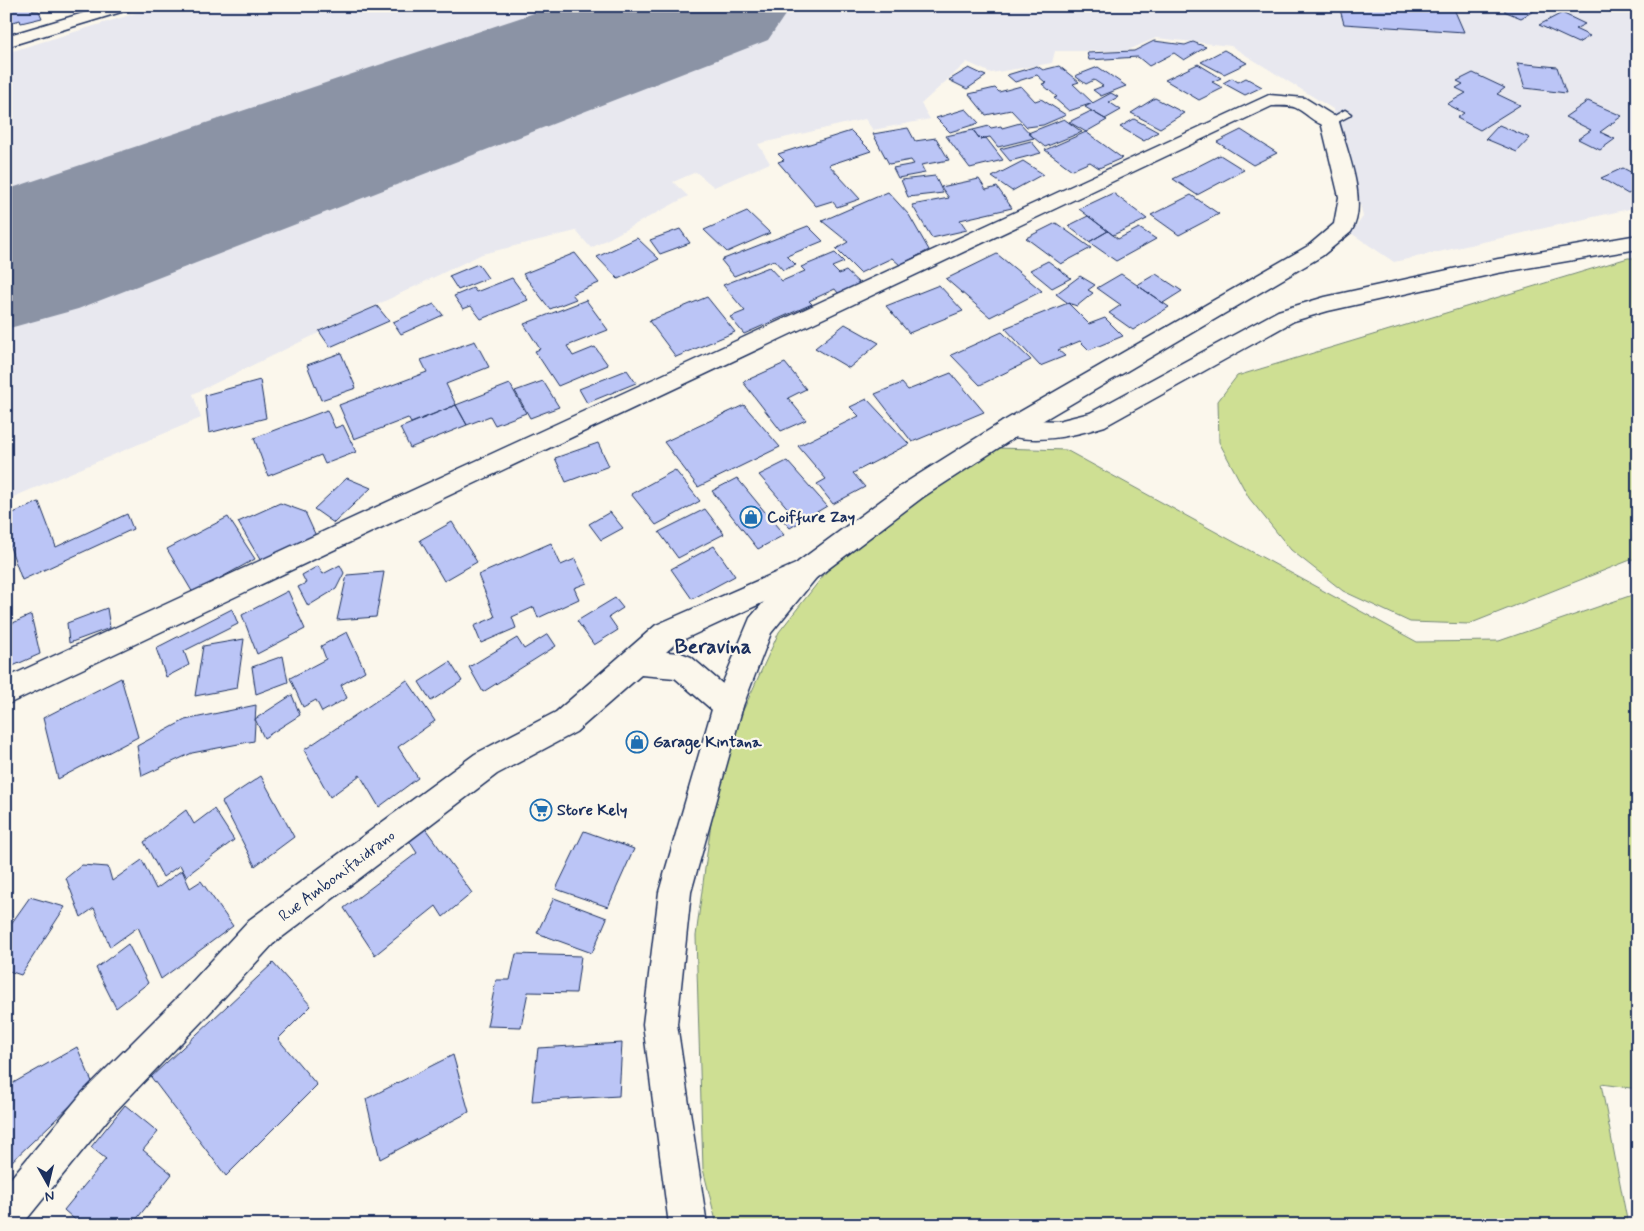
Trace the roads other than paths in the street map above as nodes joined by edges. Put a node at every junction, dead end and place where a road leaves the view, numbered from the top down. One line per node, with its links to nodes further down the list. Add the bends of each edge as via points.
1 (125, 6): 2 (street)
2 (6, 42)
3 (1638, 242): 4 (street, via 1498,266 1325,304 1286,316 1097,420 1058,430)
4 (1010, 428): 5 (street, via 914,490); 7 (street, via 1315,251 1344,227 1349,197 1338,118 1299,102 1269,100)
5 (807, 570): 6 (street, Rue Ambonifaidrano, via 666,634); 8 (street, via 760,626)
6 (636, 662): 8 (street, via 681,666); 9 (street, Rue Ambonifaidrano, via 566,722 486,764 261,932 192,1008 96,1105)
7 (6, 692)
8 (728, 706): 10 (street, via 675,892 660,1024)
9 (6, 1214)
10 (688, 1225)

